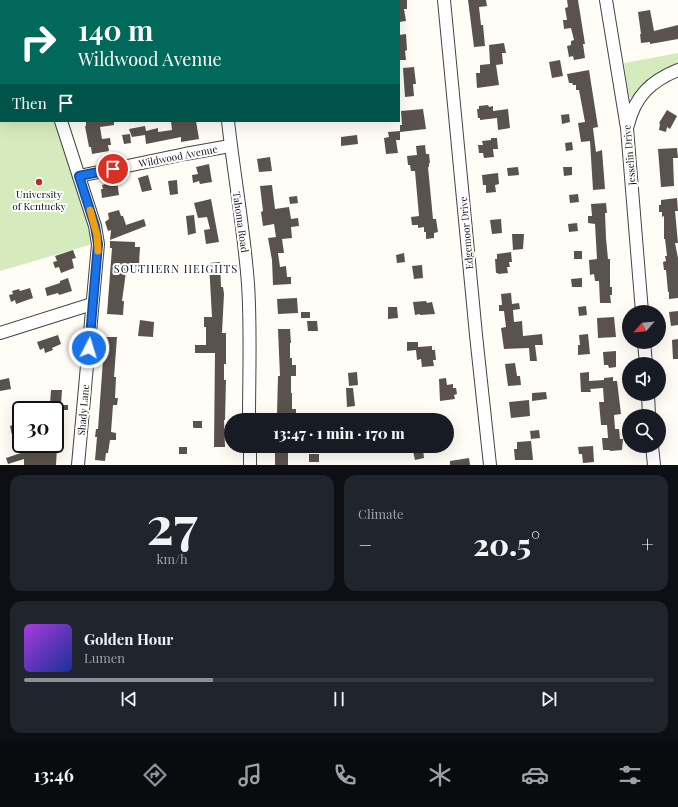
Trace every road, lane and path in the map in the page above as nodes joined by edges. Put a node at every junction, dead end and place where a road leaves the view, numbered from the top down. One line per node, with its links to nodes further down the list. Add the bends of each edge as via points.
1 (444, 0): 17 (street, Edgemoor Drive)
2 (606, 0): 6 (street, Jesselin Drive)
3 (678, 70): 6 (street, via 657,80 646,90 637,103)
4 (60, 122): 8 (street, Shady Lane)
5 (228, 122): 7 (street, Tahoma Road)
6 (627, 128): 10 (street, Jesselin Drive)
7 (230, 146): 8 (street, Wildwood Avenue); 12 (street, Tahoma Road, via 248,285)
8 (79, 176): 9 (street, Shady Lane, via 98,244)
9 (92, 304): 11 (street); 15 (street, Shady Lane)
10 (641, 305)
11 (0, 333)
12 (249, 413)
13 (250, 453): 16 (street)
14 (653, 453): 18 (street)
15 (78, 465)
16 (250, 465)
17 (490, 465)
18 (654, 465)

